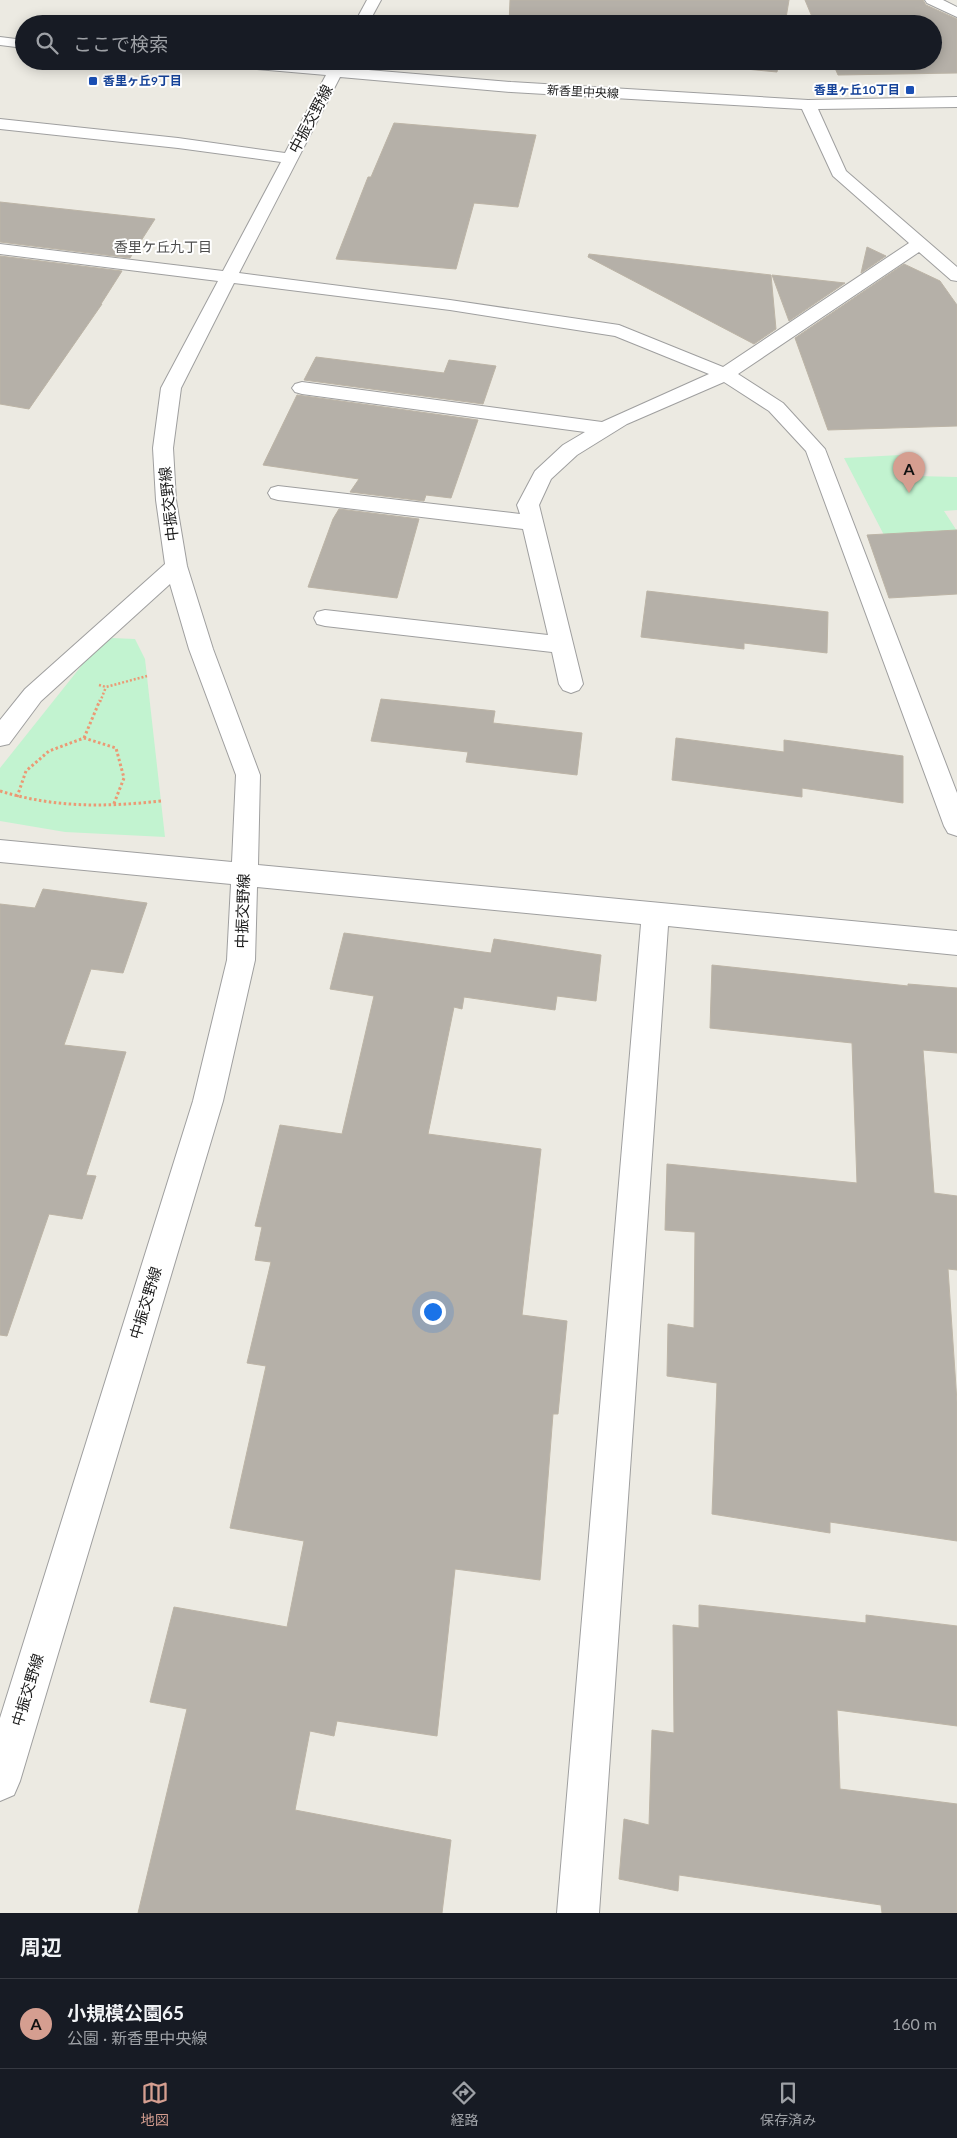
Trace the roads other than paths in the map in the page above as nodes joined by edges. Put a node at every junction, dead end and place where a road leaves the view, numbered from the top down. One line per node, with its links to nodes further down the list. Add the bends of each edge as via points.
1 (374, 0): 4 (street)
2 (932, 0): 3 (street)
3 (957, 13)
4 (366, 15)
5 (0, 41): 6 (street)
6 (15, 43)
7 (336, 70): 12 (street, 中振交野線)
8 (371, 70): 10 (street, 新香里中央線, via 511,87)
9 (957, 102): 10 (street, 新香里中央線)
10 (808, 105): 13 (street, via 839,173)
11 (0, 124): 12 (street)
12 (290, 158): 16 (street, 中振交野線)
13 (920, 244): 15 (street); 17 (street)
14 (0, 249): 16 (street)
15 (957, 276)
16 (230, 277): 17 (street, via 450,305 619,331); 22 (street, 中振交野線, via 171,388 163,448 166,500)
17 (725, 374): 19 (street); 27 (street, via 776,407 815,449)
18 (302, 388): 19 (street)
19 (605, 429): 21 (street, via 570,450 542,476 528,505)
20 (278, 493): 21 (street)
21 (532, 523): 24 (street)
22 (176, 566): 26 (street, via 33,695); 29 (street, 中振交野線, via 201,649 248,775)
23 (325, 618): 24 (street)
24 (561, 645): 25 (street)
25 (571, 684)
26 (0, 737)
27 (957, 826)
28 (0, 851): 29 (street)
29 (244, 874): 30 (street); 32 (street, 中振交野線, via 241,960 208,1101)
30 (655, 914): 31 (street); 33 (street)
31 (957, 943)
32 (0, 1781)
33 (578, 1913)

